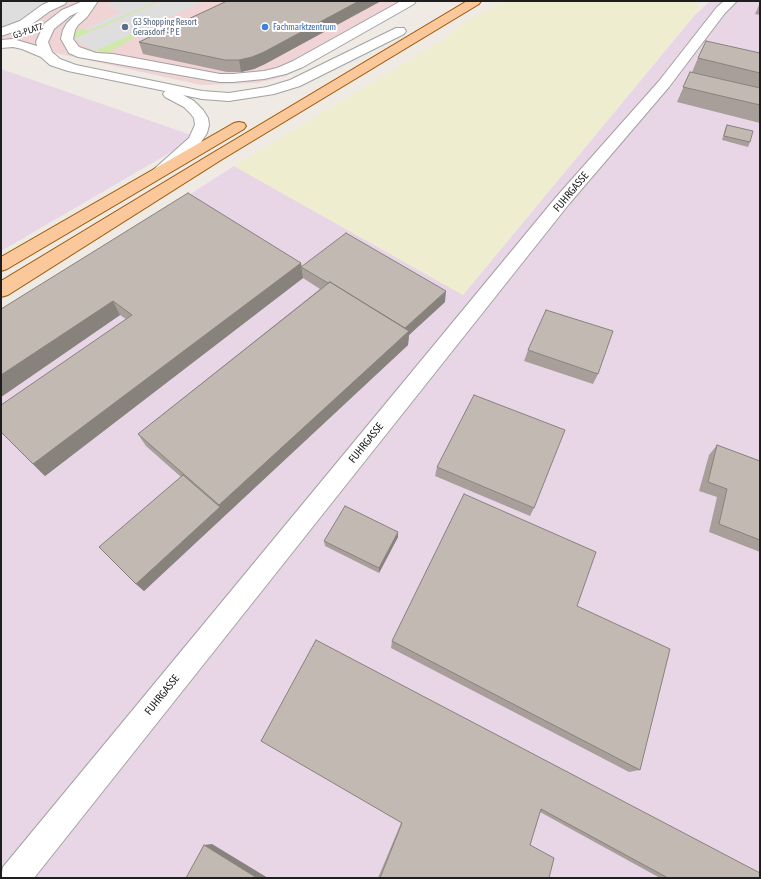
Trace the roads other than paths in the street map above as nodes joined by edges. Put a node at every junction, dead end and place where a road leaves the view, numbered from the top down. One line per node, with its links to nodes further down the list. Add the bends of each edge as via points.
1 (61, 1): 9 (street, via 24,24)
2 (91, 1): 3 (street, via 69,30 67,39 74,50 83,54 220,78 246,78 281,71); 6 (street, G3-PLATZ, via 71,10)
3 (410, 1)
4 (475, 1): 18 (main road)
5 (726, 5): 19 (street, FUHRGASSE, via 664,84 563,200)
6 (54, 22): 10 (street, G3-PLATZ); 12 (street, G3-PLATZ, via 48,27 42,42)
7 (412, 23): 8 (main road)
8 (400, 30): 13 (street, via 295,83 269,91 229,97); 14 (main road)
9 (1, 32)
10 (1, 39)
11 (1, 44): 12 (street, G3-PLATZ, via 20,44)
12 (46, 54): 13 (street, via 55,62 73,68)
13 (153, 85): 16 (street, via 193,107 201,118 202,125 195,141)
14 (277, 103)
15 (250, 119): 16 (main road)
16 (148, 180): 17 (main road)
17 (1, 265)
18 (1, 290)
19 (14, 878)

